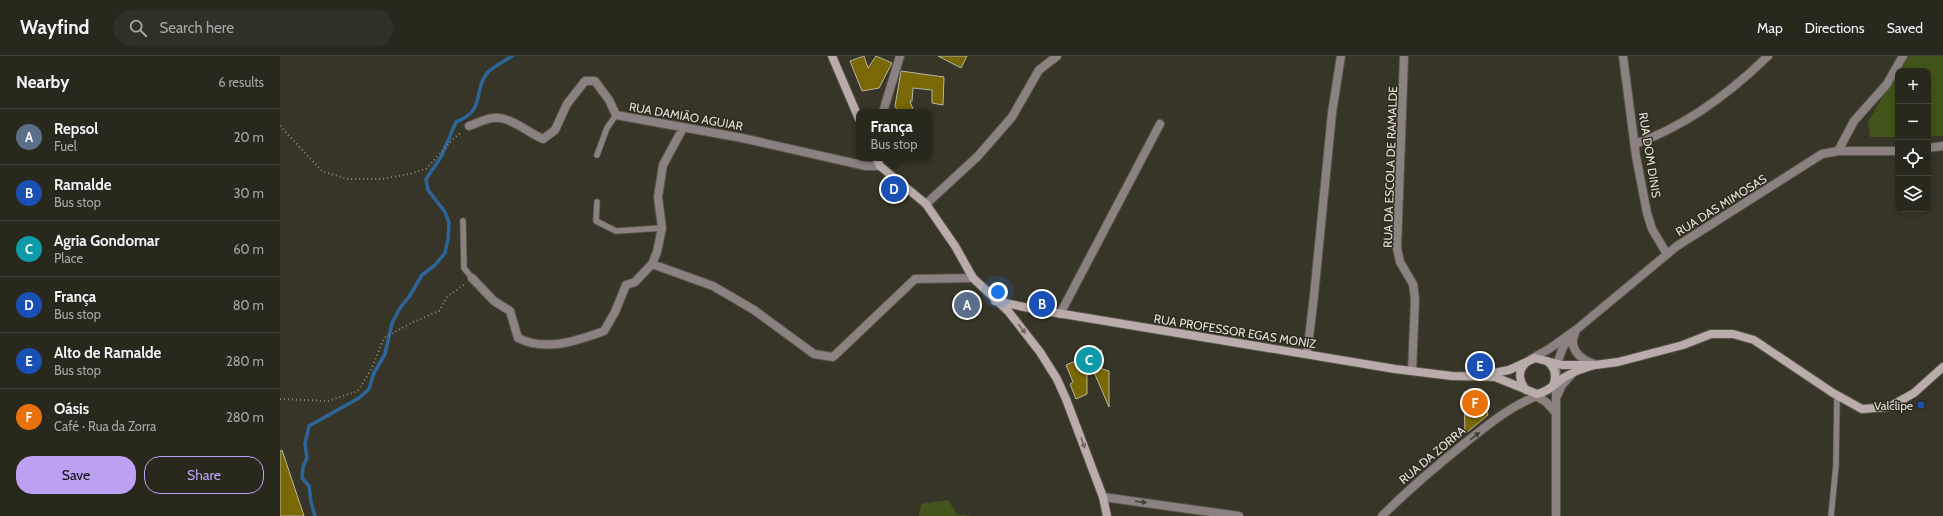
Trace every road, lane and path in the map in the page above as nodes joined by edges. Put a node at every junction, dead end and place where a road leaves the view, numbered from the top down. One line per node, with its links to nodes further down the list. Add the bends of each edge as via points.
1 (832, 56): 10 (main road)
2 (900, 56): 9 (street)
3 (1057, 56): 25 (street, via 1039,70 1012,117 978,156)
4 (1341, 56): 35 (street, via 1332,113)
5 (1404, 56): 41 (street, RUA DA ESCOLA DE RAMALDE, via 1398,248 1400,262 1413,284 1415,299)
6 (1623, 56): 16 (street, RUA DOM DINIS)
7 (1768, 56): 16 (street, via 1742,81 1696,112 1657,136)
8 (1903, 56): 20 (street, via 1887,84 1854,121)
9 (884, 109)
10 (856, 112)
11 (616, 115): 14 (street, RUA DAMIÃO AGUIAR, via 595,81 585,80 567,104 555,130 543,139 530,134 511,121 494,118); 15 (street, RUA DAMIÃO AGUIAR); 21 (lane, via 606,128)
12 (1160, 124): 33 (street)
13 (280, 126): 14 (path, via 322,171 348,179 382,179 426,168)
14 (469, 126)
15 (683, 128): 23 (street, RUA DAMIÃO AGUIAR, via 866,166); 27 (street, via 663,165 658,197)
16 (1635, 144): 28 (street, RUA DOM DINIS, via 1647,212 1652,229)
17 (1943, 146): 18 (street)
18 (1931, 148)
19 (1895, 150): 20 (street, RUA DAS MIMOSAS)
20 (1838, 151): 28 (street, RUA DAS MIMOSAS, via 1822,154)
21 (597, 155)
22 (878, 161): 23 (main road)
23 (880, 166): 25 (main road)
24 (597, 202): 27 (lane, via 596,221 616,231)
25 (926, 204): 31 (main road)
26 (462, 221): 30 (lane, via 464,268)
27 (662, 228): 29 (street)
28 (1667, 254): 34 (street, RUA DAS MIMOSAS)
29 (652, 264): 30 (street, via 635,282 626,285 604,331 564,344 531,344 518,338 510,311 494,301); 31 (street, via 713,286 754,310 814,354 833,357 916,279)
30 (472, 278): 48 (path, via 448,296 439,311 384,338 371,370 358,391 328,401)
31 (973, 278): 32 (main road)
32 (996, 301): 33 (main road, RUA PROFESSOR EGAS MONIZ); 53 (main road, one-way to 53, via 1022,328 1057,379)
33 (1060, 314): 35 (main road, RUA PROFESSOR EGAS MONIZ)
34 (1577, 329): 36 (street, RUA DAS MIMOSAS); 38 (street, RUA DAS MIMOSAS, via 1563,347); 39 (street, via 1573,338 1574,350 1584,361)
35 (1306, 354): 41 (main road, RUA PROFESSOR EGAS MONIZ)
36 (1529, 360): 37 (main road, RUA PROFESSOR EGAS MONIZ); 44 (main road, RUA PROFESSOR EGAS MONIZ, via 1498,372); 46 (main road, via 1524,364 1520,380)
37 (1546, 360): 38 (main road, RUA PROFESSOR EGAS MONIZ); 43 (main road)
38 (1557, 364): 39 (main road, RUA PROFESSOR EGAS MONIZ); 43 (street, RUA DAS MIMOSAS)
39 (1595, 365): 42 (main road, RUA PROFESSOR EGAS MONIZ); 47 (main road, RUA PROFESSOR EGAS MONIZ, via 1642,356 1711,334 1733,334 1754,340)
40 (1943, 367): 47 (main road, RUA PROFESSOR EGAS MONIZ, via 1914,393 1889,407 1862,409)
41 (1412, 371): 44 (main road, RUA PROFESSOR EGAS MONIZ)
42 (1575, 371): 45 (main road, RUA PROFESSOR EGAS MONIZ); 51 (street, via 1562,385)
43 (1556, 375): 45 (main road)
44 (1472, 376): 46 (main road, RUA PROFESSOR EGAS MONIZ, via 1495,377)
45 (1554, 385): 46 (main road, RUA PROFESSOR EGAS MONIZ); 51 (street)
46 (1534, 393): 49 (street, RUA DA ZORRA); 50 (street)
47 (1838, 395): 58 (lane, via 1836,465)
48 (280, 399)
49 (1523, 401): 50 (street, via 1535,399); 56 (street, RUA DA ZORRA, one-way to 49, via 1418,480)
50 (1546, 402): 52 (street)
51 (1555, 402): 52 (street)
52 (1555, 412): 57 (street)
53 (1102, 497): 54 (main road); 55 (street, one-way to 55)
54 (1107, 516)
55 (1239, 516)
56 (1382, 516)
57 (1556, 516)
58 (1831, 516)

